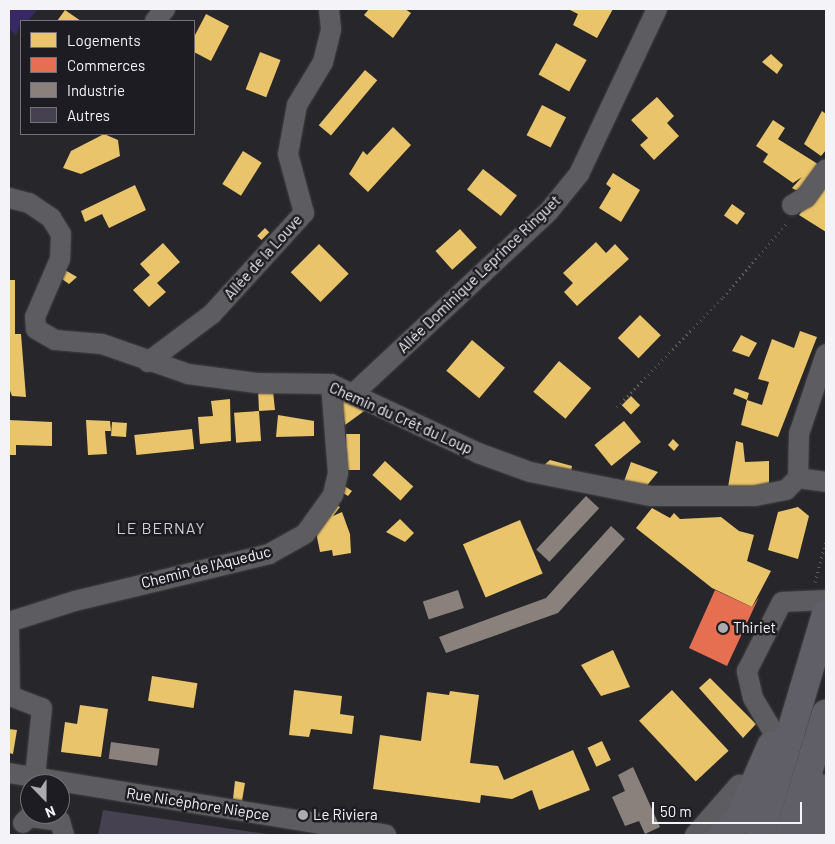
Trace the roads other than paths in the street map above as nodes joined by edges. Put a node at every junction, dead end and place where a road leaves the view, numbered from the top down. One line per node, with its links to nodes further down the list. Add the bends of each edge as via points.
1 (165, 9): 4 (street)
2 (329, 9): 9 (street, Allée de la Louve, via 331,29 323,62 297,105 288,154 304,213 212,314)
3 (657, 9): 11 (street, Allée Dominique Leprince Ringuet, via 579,174 549,211)
4 (157, 20)
5 (826, 169): 7 (street)
6 (9, 198): 9 (street, Chemin du Crêt du Loup, via 29,203 51,218 61,234 60,259 35,317 36,329 55,340 102,344)
7 (799, 201)
8 (826, 354): 13 (street, via 800,434)
9 (148, 362): 10 (street, Chemin du Crêt du Loup, via 188,374 256,383)
10 (331, 384): 11 (street, Chemin du Crêt du Loup); 16 (street, Chemin de l'Aqueduc, via 338,473 333,495 305,534 269,554 75,601)
11 (353, 394): 13 (street, Chemin du Crêt du Loup, via 478,453 530,472 651,496 754,496)
12 (826, 482): 13 (street, Chemin du Crêt du Loup)
13 (792, 484)
14 (826, 600): 20 (street, via 782,602 747,671 753,698)
15 (826, 614): 18 (highway)
16 (9, 622)
17 (9, 628): 22 (street, via 10,696 42,708)
18 (810, 660): 20 (highway); 26 (highway)
19 (826, 713): 30 (highway)
20 (775, 735): 26 (highway)
21 (826, 766): 31 (highway, via 814,804)
22 (35, 774)
23 (70, 784): 28 (street, Rue Nicéphore Niepce)
24 (739, 785): 29 (street)
25 (18, 824): 27 (street, via 29,817 60,821)
26 (738, 832)
27 (64, 835)
28 (386, 835)
29 (695, 835)
30 (789, 835)
31 (812, 835)

